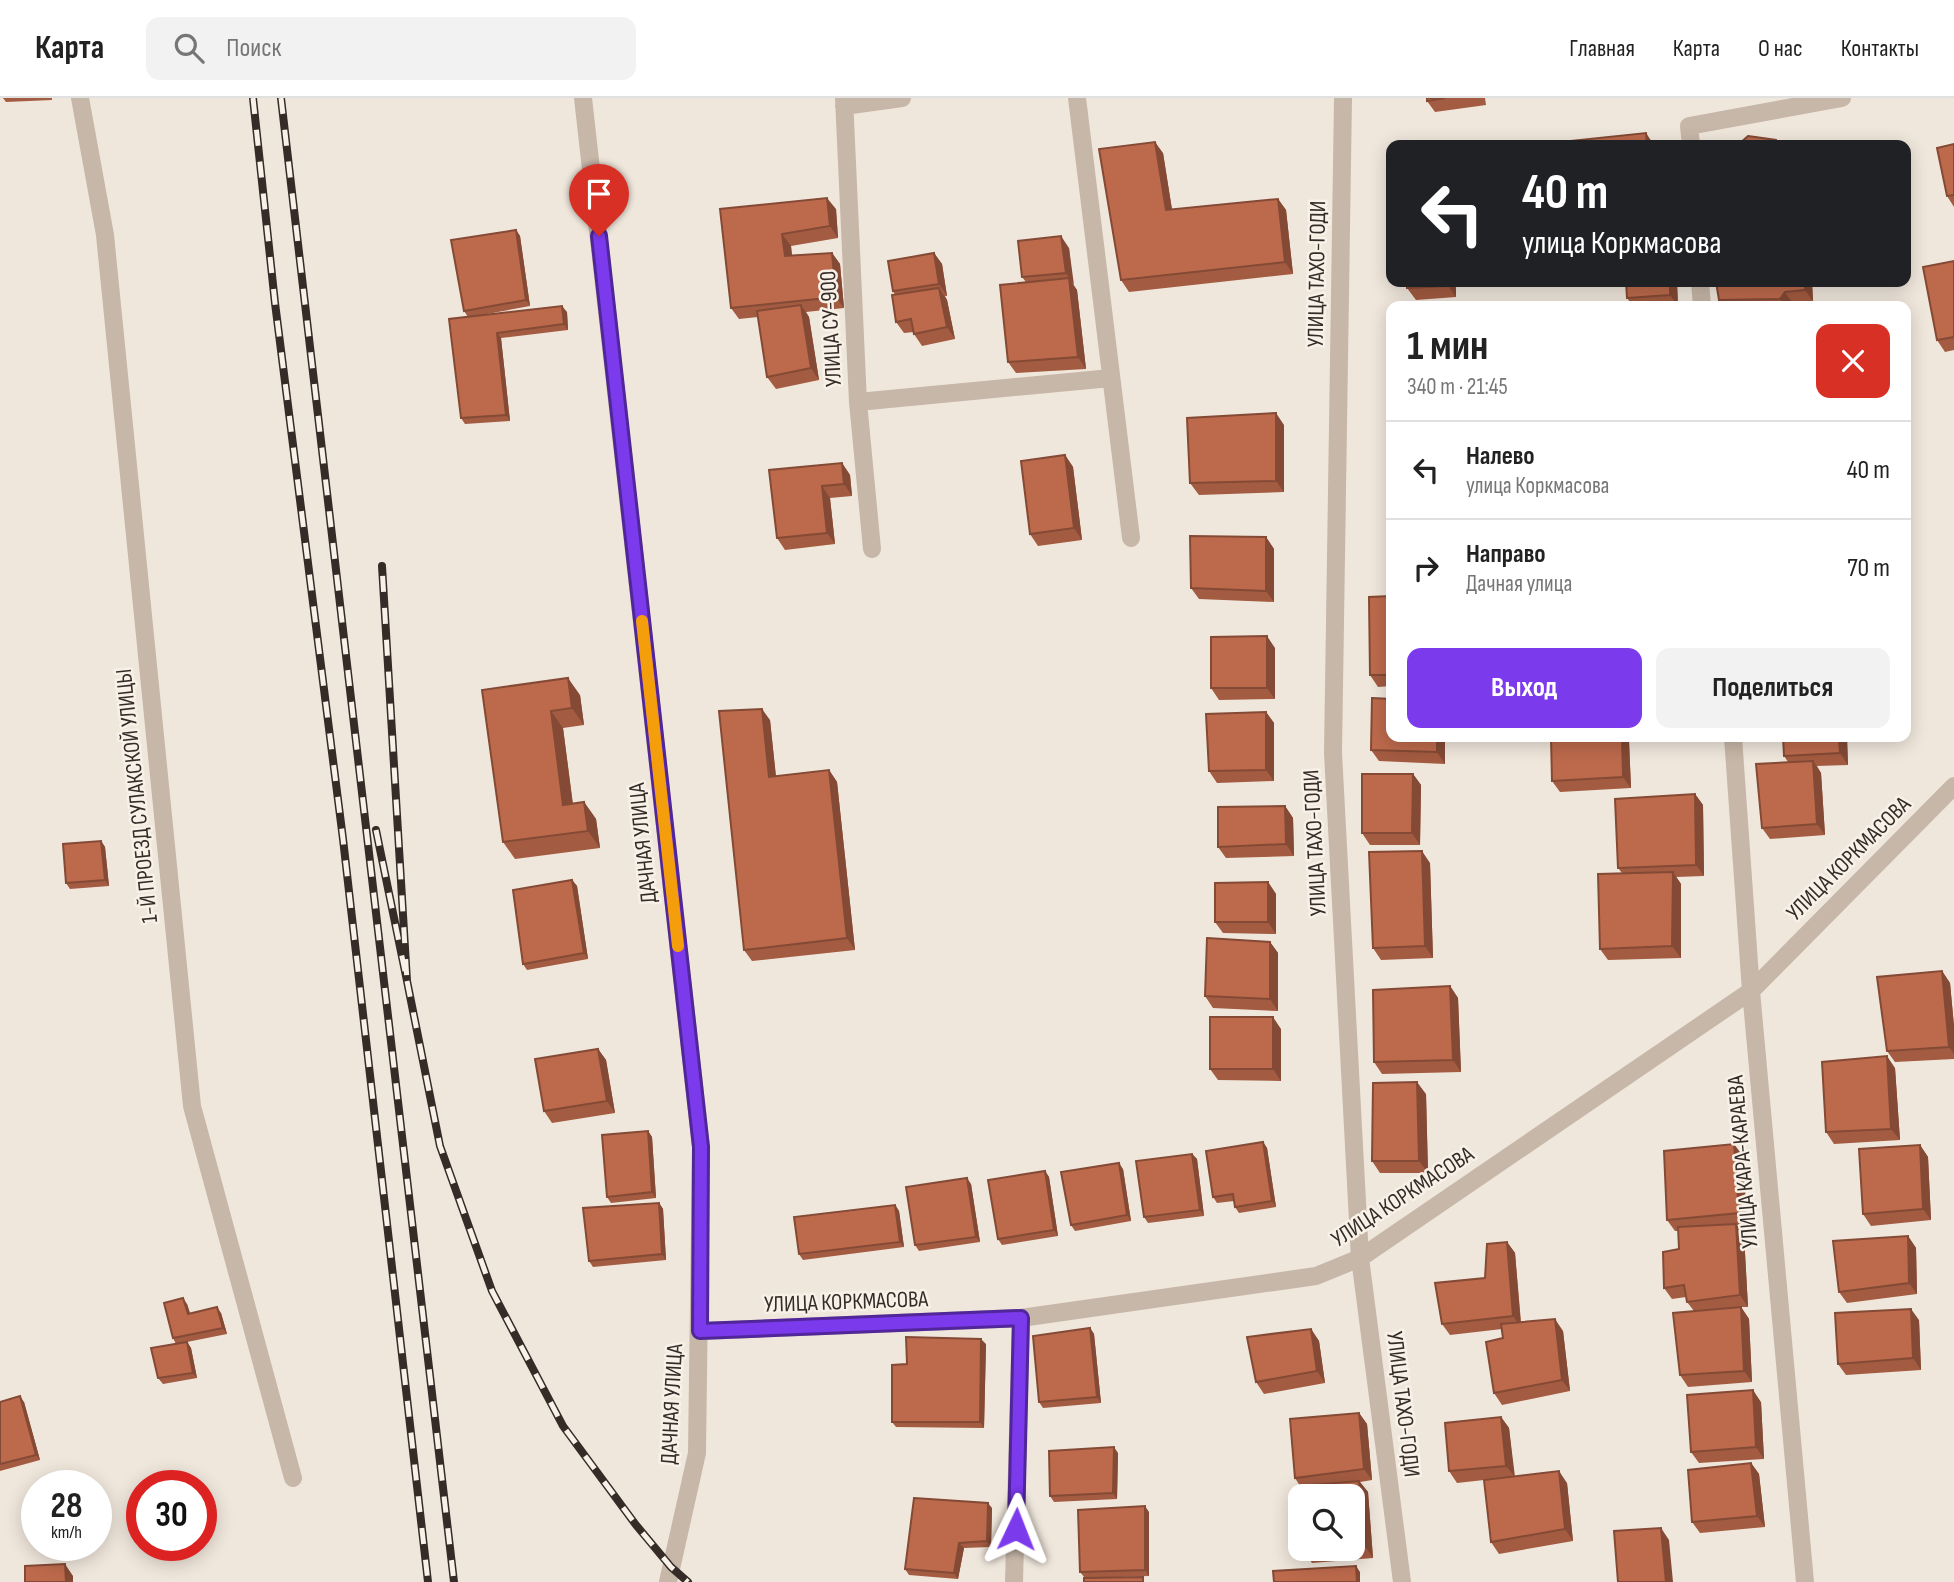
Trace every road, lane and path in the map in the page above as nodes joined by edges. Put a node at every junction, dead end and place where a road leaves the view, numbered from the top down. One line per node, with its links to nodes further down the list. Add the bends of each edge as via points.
1 (80, 98): 19 (street, 1-Й ПРОЕЗД СУЛАКСКОЙ УЛИЦЫ, via 105,235 192,1106)
2 (583, 98): 18 (street, ДАЧНАЯ УЛИЦА, via 701,1147)
3 (902, 98): 7 (street, УЛИЦА СУ-900)
4 (1077, 98): 9 (street)
5 (1343, 98): 16 (street, УЛИЦА ТАХО-ГОДИ, via 1333,753)
6 (1842, 98): 8 (street, via 1689,126)
7 (844, 102): 10 (street, УЛИЦА СУ-900)
8 (1690, 140)
9 (1111, 378): 10 (street); 11 (street)
10 (858, 402): 12 (street, УЛИЦА СУ-900)
11 (1131, 538)
12 (872, 548)
13 (1733, 742): 15 (street, УЛИЦА КАРА-КАРАЕВА)
14 (1954, 786): 15 (street, УЛИЦА КОРКМАСОВА)
15 (1751, 991): 16 (street, УЛИЦА КОРКМАСОВА); 23 (street, УЛИЦА КАРА-КАРАЕВА)
16 (1360, 1258): 17 (street, УЛИЦА КОРКМАСОВА, via 1316,1276); 22 (street, УЛИЦА ТАХО-ГОДИ)
17 (1021, 1318): 18 (street, УЛИЦА КОРКМАСОВА); 21 (street)
18 (700, 1331): 20 (street, ДАЧНАЯ УЛИЦА, via 697,1453)
19 (293, 1478)
20 (668, 1582)
21 (1014, 1582)
22 (1402, 1582)
23 (1805, 1582)

